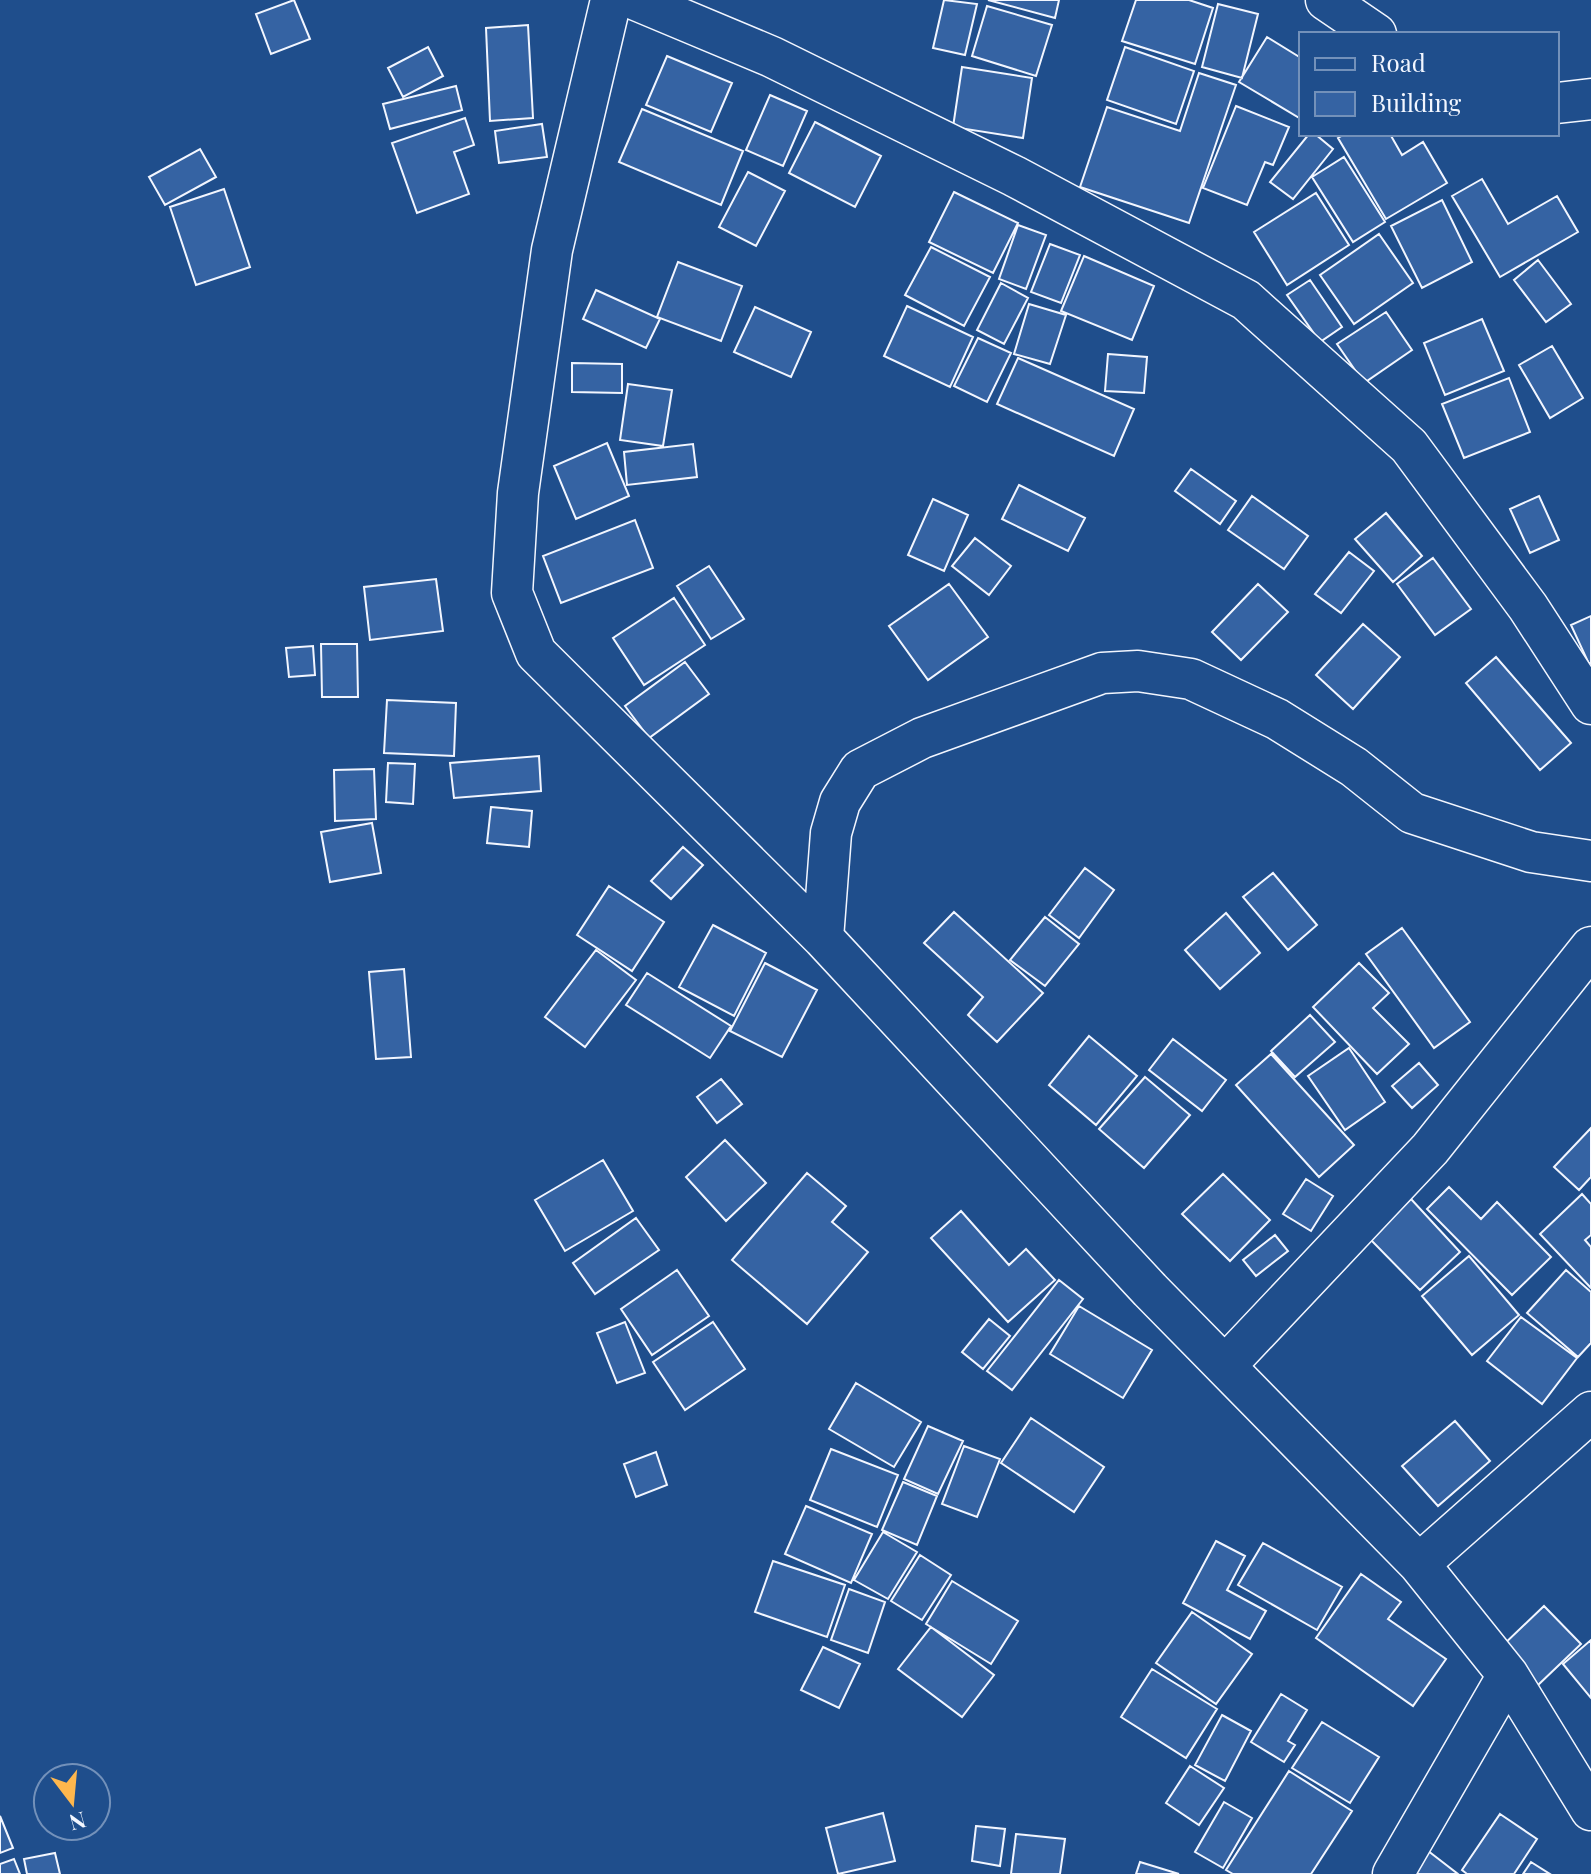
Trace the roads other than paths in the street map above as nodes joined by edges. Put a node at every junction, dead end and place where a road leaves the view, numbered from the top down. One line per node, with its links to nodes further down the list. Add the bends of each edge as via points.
1 (611, 0): 9 (street, via 552,250 518,493 512,593 536,653)
2 (636, 0): 7 (street, via 772,57 1014,176 1246,300 1409,446 1528,607)
3 (1326, 0): 4 (street)
4 (1373, 32)
5 (1591, 99): 6 (street)
6 (1559, 103)
7 (1591, 704)
8 (1591, 861): 9 (street, via 1531,852 1412,813 1354,767 1277,719 1191,679 1138,671 1102,673 922,738 860,770 840,802 831,833)
9 (823, 938): 11 (street)
10 (1591, 947): 11 (street, via 1430,1149)
11 (1225, 1366): 13 (street)
12 (1591, 1412): 13 (street)
13 (1419, 1564): 14 (street)
14 (1508, 1675): 15 (street); 16 (street)
15 (1591, 1810)
16 (1393, 1874)

